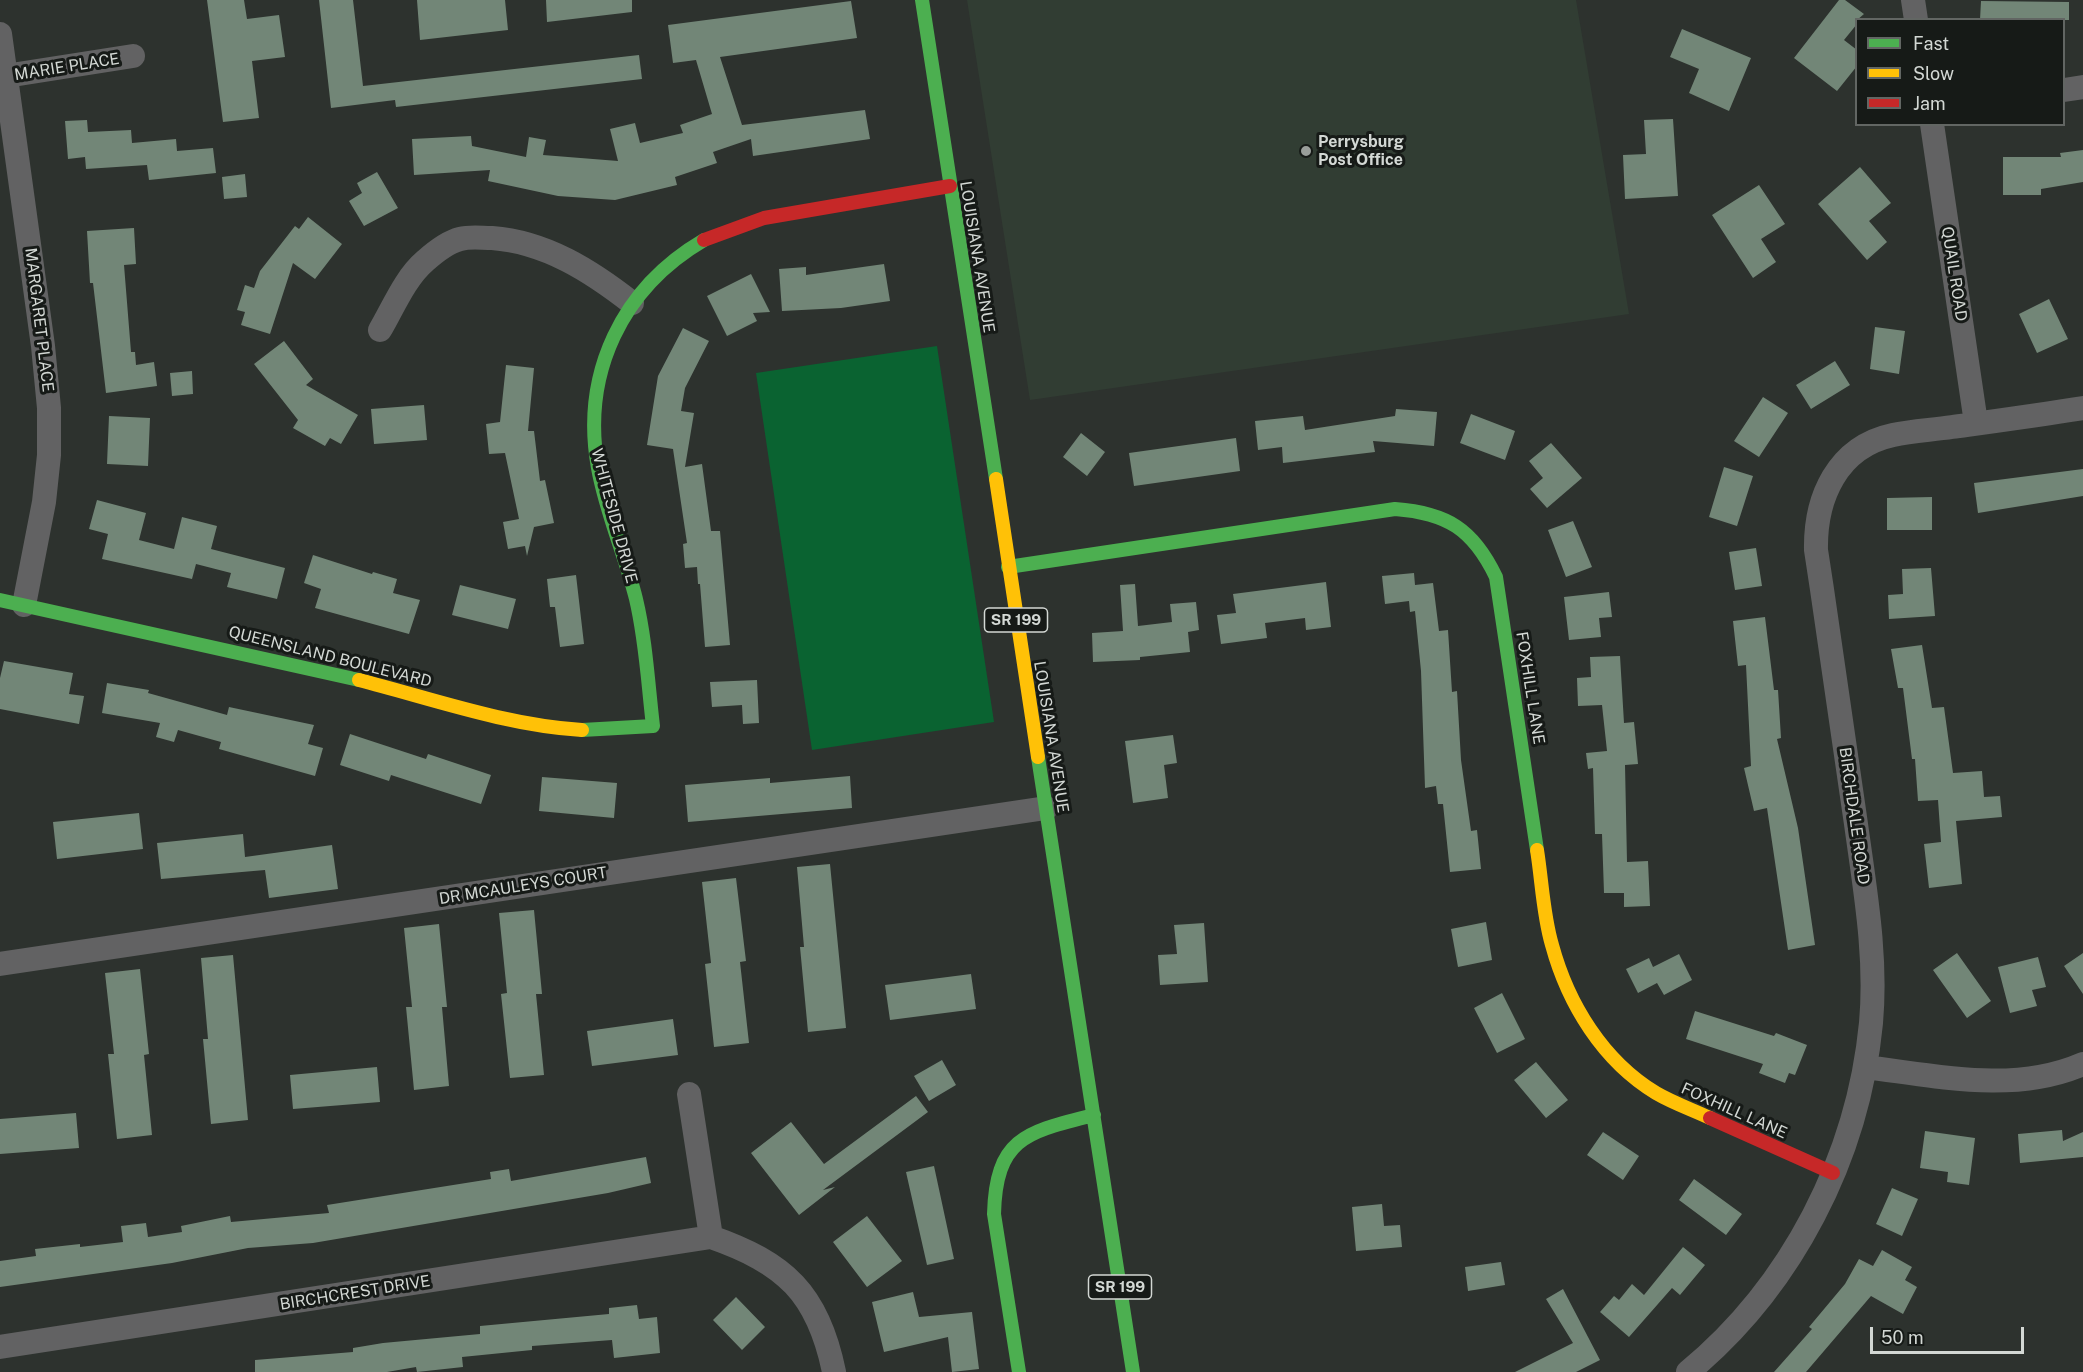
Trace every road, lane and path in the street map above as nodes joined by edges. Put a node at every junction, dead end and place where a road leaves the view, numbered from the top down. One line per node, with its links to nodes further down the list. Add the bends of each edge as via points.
1 (922, 0): 10 (street, LOUISIANA AVENUE / SR 199)
2 (1913, 0): 3 (street)
3 (1916, 18)
4 (0, 34): 6 (street, MARGARET PLACE)
5 (133, 56): 6 (street, MARIE PLACE)
6 (3, 77): 17 (street, MARGARET PLACE, via 49,408 44,502)
7 (2083, 87): 8 (street)
8 (2065, 90)
9 (1932, 126): 14 (street, QUAIL ROAD)
10 (950, 186): 11 (street, WHITESIDE DRIVE, via 770,215 739,224 686,250 660,270); 15 (street, LOUISIANA AVENUE / SR 199)
11 (632, 303): 12 (street, via 603,281 558,256 510,240 470,237 452,242 425,261); 18 (street, WHITESIDE DRIVE, via 608,350 595,389 592,420 601,481 636,601)
12 (380, 330)
13 (2083, 408): 14 (street, BIRCHDALE ROAD)
14 (1976, 423): 22 (street, BIRCHDALE ROAD, via 1891,435 1858,450 1831,478 1818,513 1816,550 1870,926 1871,1009)
15 (1008, 567): 19 (street, LOUISIANA AVENUE / SR 199); 25 (street, FOXHILL LANE, via 1395,509 1418,510 1455,523 1480,547 1496,577 1551,943 1577,1013 1611,1056 1656,1093)
16 (0, 600): 17 (street, QUEENSLAND BOULEVARD)
17 (24, 605): 18 (street, QUEENSLAND BOULEVARD, via 194,640 540,726 586,730)
18 (653, 726)
19 (1046, 807): 20 (street, DR MCAULEYS COURT); 24 (street, LOUISIANA AVENUE / SR 199)
20 (0, 964)
21 (2083, 1064): 22 (street, via 2007,1081 1962,1080)
22 (1865, 1067): 25 (street, BIRCHDALE ROAD, via 1850,1131)
23 (688, 1094): 26 (street)
24 (1094, 1115): 29 (street, via 1026,1136 1014,1144 996,1172 994,1214); 30 (street, LOUISIANA AVENUE / SR 199)
25 (1833, 1173): 31 (street, BIRCHDALE ROAD, via 1809,1224 1764,1293 1734,1329)
26 (711, 1238): 27 (street, BIRCHCREST DRIVE); 28 (street, via 764,1259 789,1278 808,1301 822,1328)
27 (0, 1347)
28 (834, 1372)
29 (1019, 1372)
30 (1133, 1372)
31 (1688, 1372)

